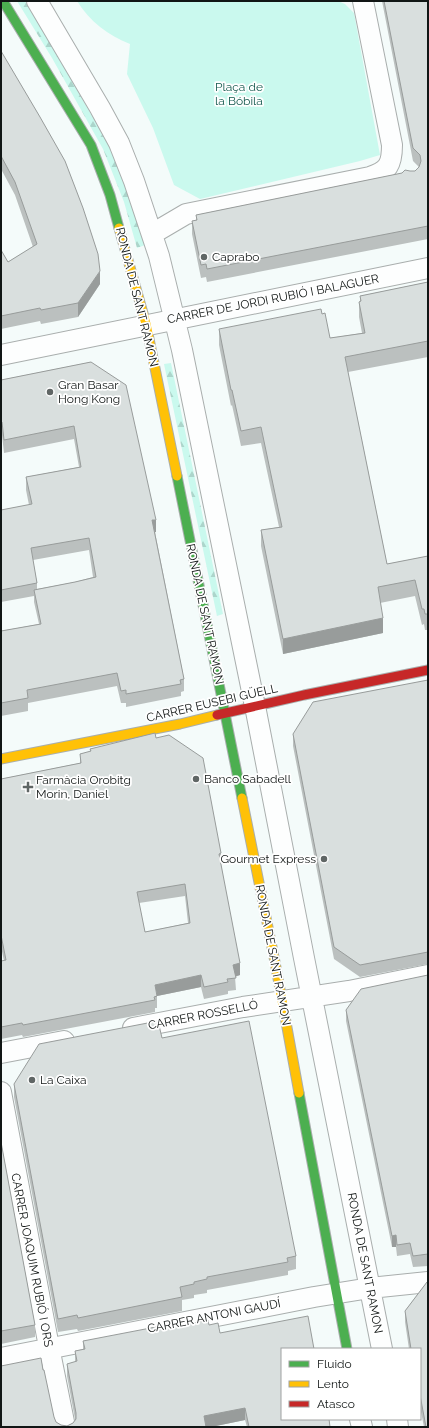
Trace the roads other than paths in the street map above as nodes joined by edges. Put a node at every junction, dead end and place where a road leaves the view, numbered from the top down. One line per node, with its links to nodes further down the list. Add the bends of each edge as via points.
1 (2, 1): 7 (street, RONDA DE SANT RAMON, via 91,145 110,195)
2 (37, 1): 4 (street, RONDA DE SANT RAMON, via 119,143)
3 (363, 1): 4 (street, via 398,164 370,177 186,214)
4 (152, 234): 6 (street, RONDA DE SANT RAMON)
5 (428, 268): 6 (street, CARRER DE JORDI RUBIÓ I BALAGUER)
6 (174, 320): 7 (street, CARRER DE JORDI RUBIÓ I BALAGUER); 10 (street, RONDA DE SANT RAMON)
7 (146, 324): 8 (street, CARRER DE JORDI RUBIÓ I BALAGUER); 11 (street, RONDA DE SANT RAMON)
8 (1, 355)
9 (428, 670): 10 (street, CARRER EUSEBI GÜELL)
10 (255, 706): 11 (street, CARRER EUSEBI GÜELL); 14 (street, RONDA DE SANT RAMON)
11 (225, 713): 12 (street, CARRER EUSEBI GÜELL); 15 (street, RONDA DE SANT RAMON)
12 (1, 759)
13 (428, 975): 14 (street, CARRER ROSSELLÓ)
14 (312, 997): 15 (street, CARRER ROSSELLÓ); 21 (street, RONDA DE SANT RAMON)
15 (282, 1001): 16 (street, CARRER ROSSELLÓ); 22 (street, RONDA DE SANT RAMON)
16 (114, 1032)
17 (83, 1038): 18 (street)
18 (1, 1053)
19 (1, 1092): 23 (street, CARRER JOAQUIM RUBIÓ I ORS)
20 (428, 1282): 21 (street, CARRER ANTONI GAUDÍ)
21 (370, 1288): 22 (street, CARRER ANTONI GAUDÍ); 25 (street, RONDA DE SANT RAMON)
22 (337, 1293): 23 (street, CARRER ANTONI GAUDÍ); 24 (street, RONDA DE SANT RAMON)
23 (49, 1348): 26 (street, CARRER ANTONI GAUDÍ); 27 (street, CARRER JOAQUIM RUBIÓ I ORS)
24 (347, 1348)
25 (382, 1348)
26 (1, 1358)
27 (65, 1427)

